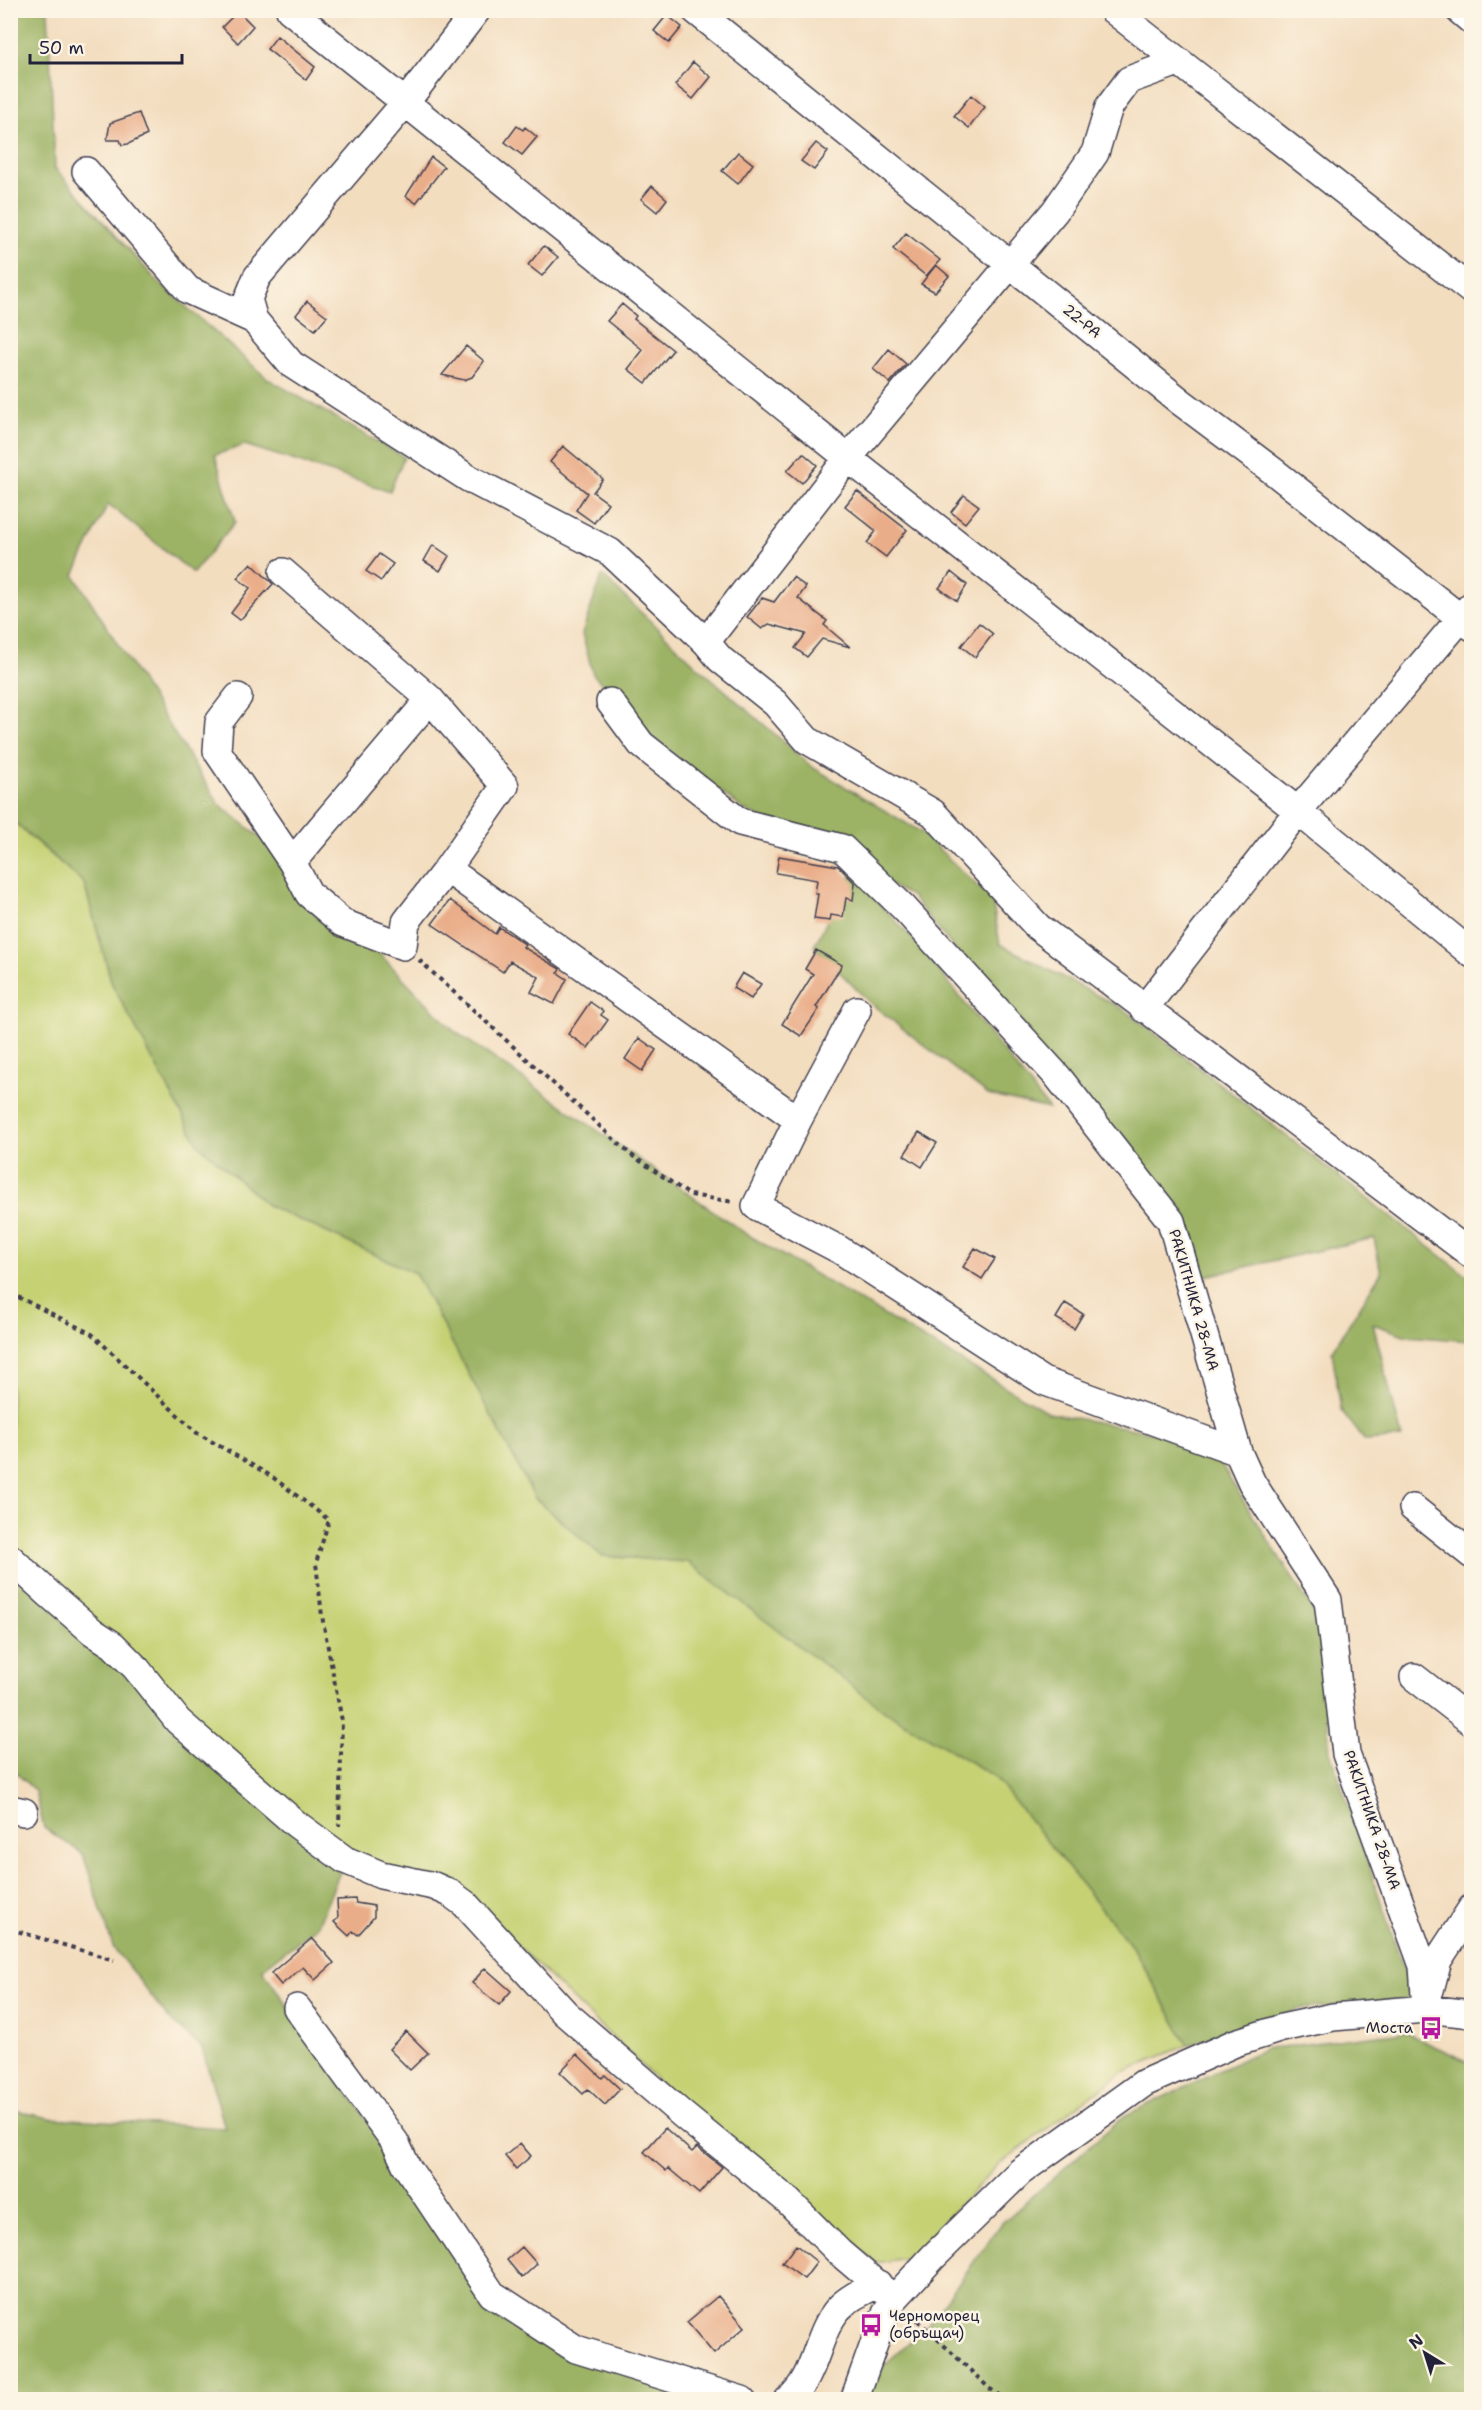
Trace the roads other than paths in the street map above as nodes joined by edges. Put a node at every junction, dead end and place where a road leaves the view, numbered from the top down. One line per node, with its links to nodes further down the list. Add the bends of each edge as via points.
1 (290, 10): 8 (street)
2 (477, 10): 8 (street)
3 (695, 10): 10 (street, 22-РА)
4 (1113, 10): 7 (street)
5 (1459, 10): 6 (street)
6 (1472, 21)
7 (1178, 62): 10 (street, via 1129,80 1109,106 1095,153 1055,211); 11 (street)
8 (405, 103): 12 (street, via 257,278 248,299); 13 (street)
9 (86, 171): 12 (street, via 188,290)
10 (1010, 263): 13 (street); 15 (street, 22-РА, via 1181,402)
11 (1470, 286)
12 (254, 320): 16 (street, via 291,364 468,478 610,552)
13 (848, 458): 16 (street); 20 (street)
14 (283, 572): 18 (street)
15 (1468, 617): 20 (street)
16 (706, 642): 24 (street, via 720,659 775,703 807,740 933,813 1038,927)
17 (238, 697): 21 (street, via 219,722 217,751)
18 (429, 699): 21 (street); 22 (street, via 505,786)
19 (610, 702): 28 (street, РАКИТНИКА 28-МА, via 640,744 740,822 842,848 904,908 1058,1077 1172,1221)
20 (1298, 811): 23 (street); 24 (street)
21 (292, 862): 22 (street, via 309,894 343,923 403,946 405,922)
22 (447, 869): 26 (street)
23 (1472, 954)
24 (1144, 1009): 27 (street)
25 (857, 1010): 26 (street)
26 (798, 1120): 28 (street, via 756,1206 840,1250 1043,1381)
27 (1472, 1255)
28 (1238, 1452): 36 (street, РАКИТНИКА 28-МА, via 1252,1483 1328,1600 1346,1754 1423,1966)
29 (1413, 1508): 30 (street)
30 (1472, 1555)
31 (10, 1558): 38 (street, via 113,1646 178,1721 296,1824 345,1860 381,1875 434,1886 465,1904 565,2013 787,2200)
32 (1414, 1677): 33 (street)
33 (1472, 1722)
34 (1472, 1908): 36 (street, via 1438,1960)
35 (297, 2008): 39 (street, via 395,2142 407,2167 492,2294 576,2349)
36 (1426, 2009): 37 (street); 38 (street, via 1334,2017 1282,2028 1235,2043 1144,2083 1020,2172 933,2257)
37 (1472, 2013)
38 (886, 2292): 40 (street, via 851,2298 837,2310 809,2373); 41 (street, via 883,2319)
39 (742, 2400)
40 (788, 2400)
41 (854, 2400)

